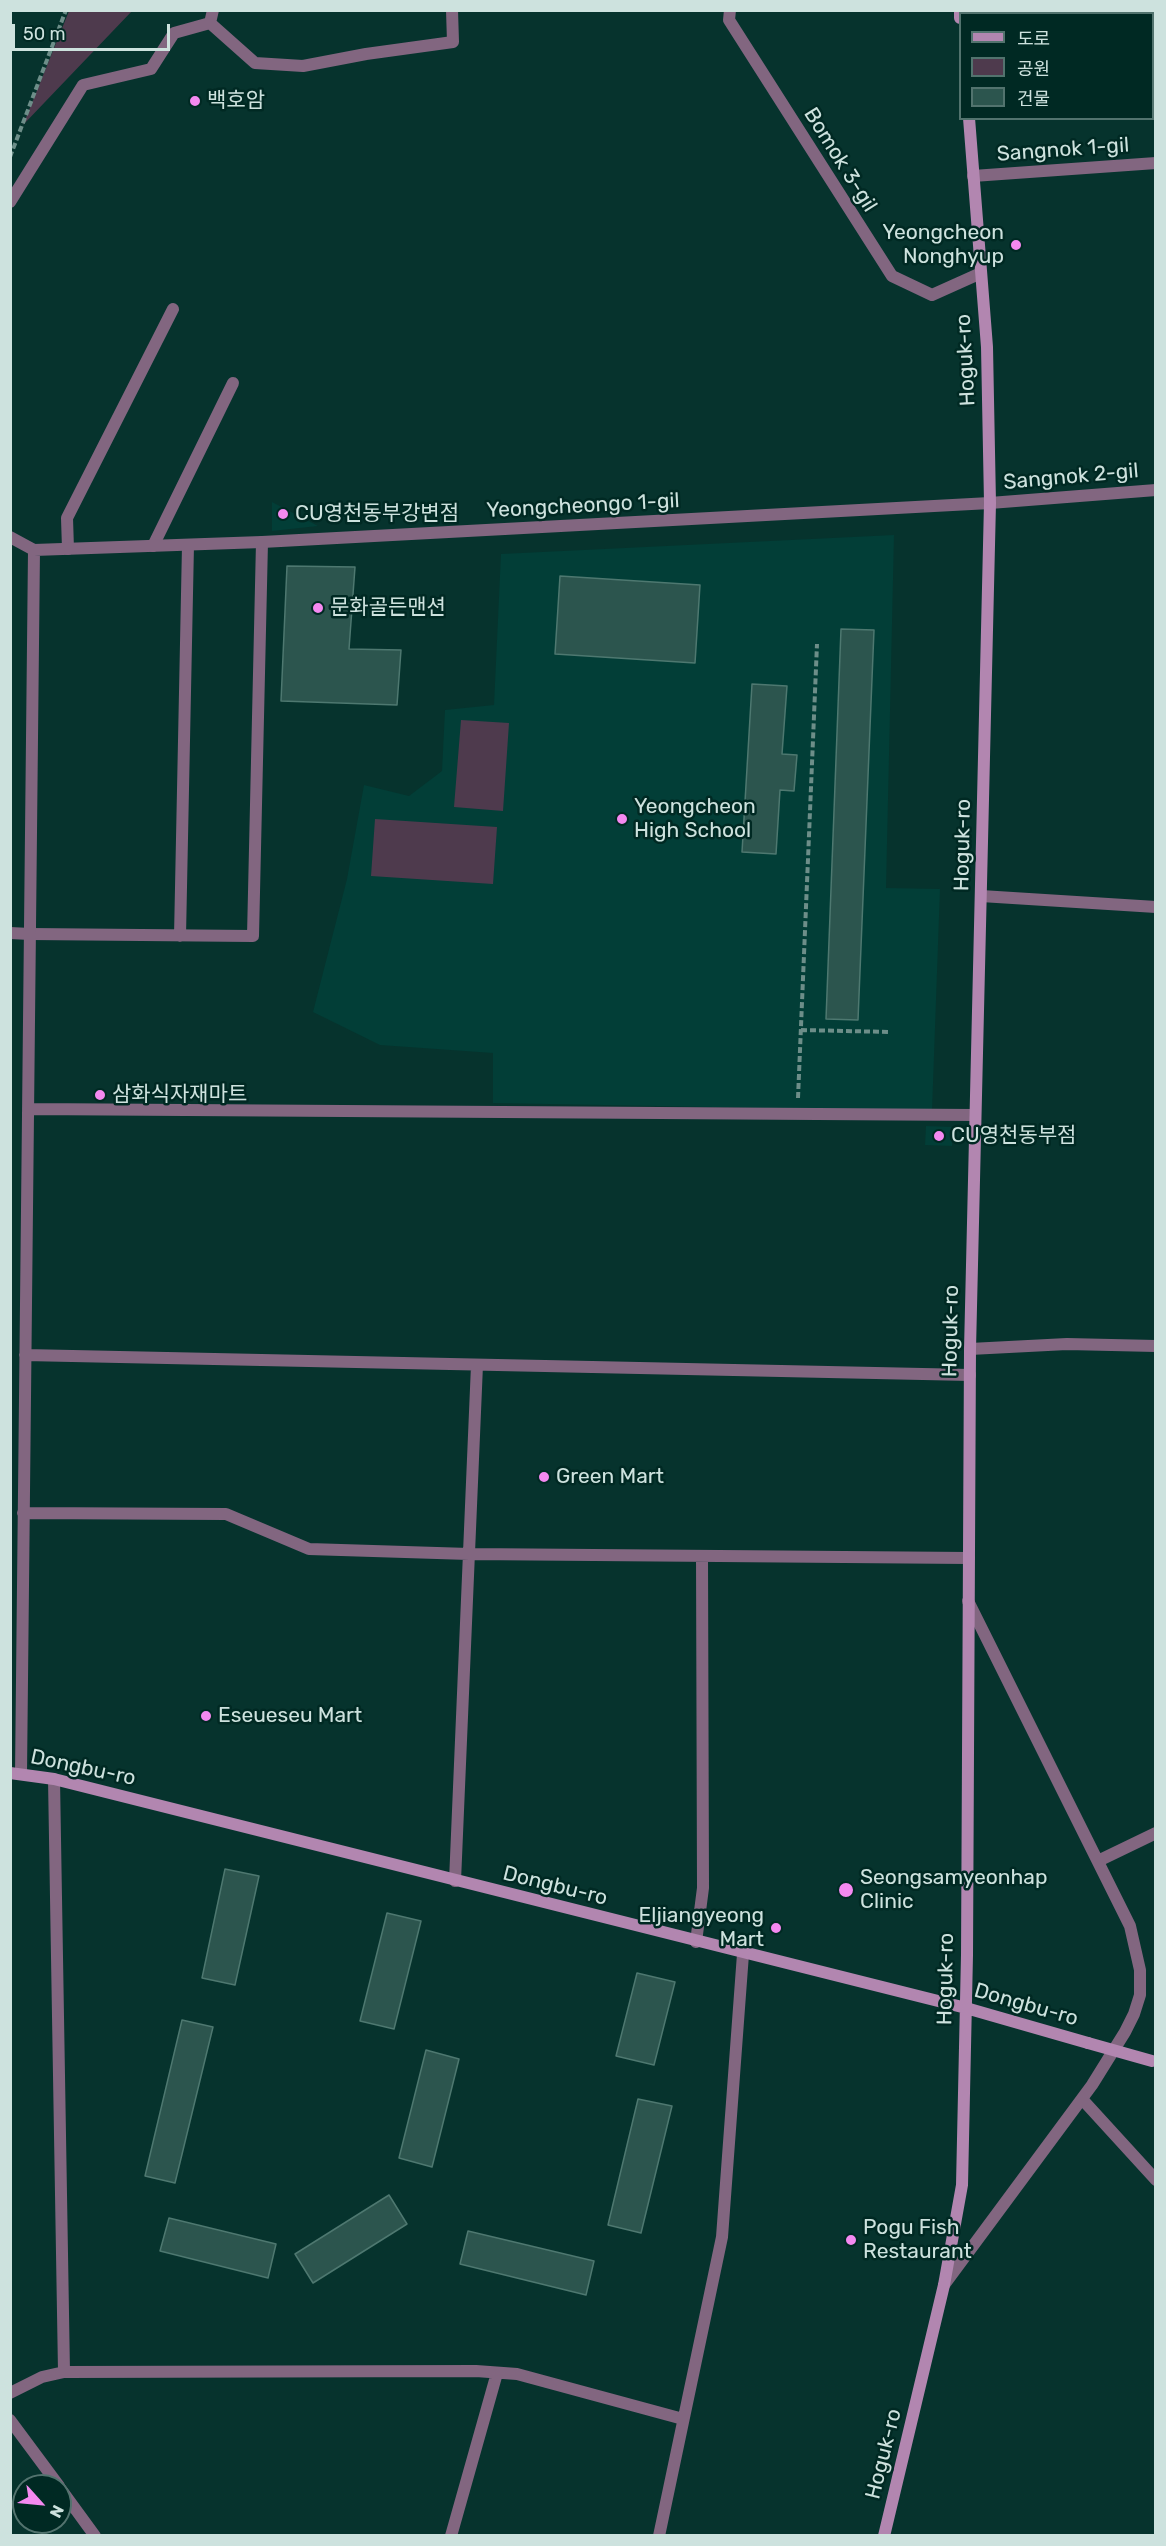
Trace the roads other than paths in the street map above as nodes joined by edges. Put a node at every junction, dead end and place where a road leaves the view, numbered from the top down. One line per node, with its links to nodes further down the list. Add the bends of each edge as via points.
1 (213, 10): 4 (street)
2 (452, 10): 4 (street, via 453,42 303,66 255,63)
3 (730, 10): 9 (street, Bomok 3-gil, via 729,20 892,276 933,295)
4 (210, 23): 8 (street, via 174,33 151,69 83,85)
5 (969, 120): 7 (main road, Hoguk-ro)
6 (1155, 163): 7 (street, Sangnok 1-gil)
7 (973, 176): 9 (main road, Hoguk-ro)
8 (10, 202)
9 (981, 273): 13 (main road, Hoguk-ro, via 987,347)
10 (173, 309): 18 (street, via 67,518)
11 (233, 383): 17 (street)
12 (1155, 490): 13 (street, Sangnok 2-gil)
13 (990, 503): 15 (street, Yeongcheongo 1-gil); 20 (main road, Hoguk-ro)
14 (10, 537): 19 (street)
15 (262, 542): 16 (street, Yeongcheongo 1-gil); 24 (street, via 253,936)
16 (188, 545): 17 (street, Yeongcheongo 1-gil); 24 (street)
17 (153, 546): 18 (street, Yeongcheongo 1-gil)
18 (68, 549): 19 (street, Yeongcheongo 1-gil)
19 (34, 550): 23 (street)
20 (981, 896): 21 (street); 26 (main road, Hoguk-ro)
21 (1155, 907)
22 (10, 933): 23 (street)
23 (30, 934): 24 (street); 25 (street)
24 (180, 936)
25 (28, 1109): 26 (street); 29 (street)
26 (975, 1115): 28 (main road, Hoguk-ro)
27 (1155, 1346): 28 (street, via 1067,1344)
28 (970, 1349): 31 (main road, Hoguk-ro)
29 (25, 1354): 30 (street); 32 (street)
30 (477, 1365): 31 (street); 33 (street)
31 (970, 1375): 35 (main road, Hoguk-ro)
32 (23, 1513): 33 (street, via 226,1514 309,1549); 37 (street)
33 (469, 1554): 34 (street); 41 (street)
34 (702, 1556): 35 (street); 42 (street, via 703,1888)
35 (969, 1558): 36 (main road, Hoguk-ro)
36 (969, 1601): 40 (street); 44 (main road, Hoguk-ro)
37 (16, 1774): 38 (main road, Dongbu-ro)
38 (54, 1779): 41 (main road, Dongbu-ro); 49 (street)
39 (1155, 1833): 40 (street)
40 (1098, 1861): 46 (street, via 1130,1926 1140,1970 1140,1995 1120,2041)
41 (455, 1881): 42 (main road, Dongbu-ro)
42 (696, 1942): 43 (main road, Dongbu-ro)
43 (743, 1954): 44 (main road, Dongbu-ro); 52 (street, via 722,2237)
44 (966, 2008): 45 (main road, Dongbu-ro, bridge); 48 (main road, Hoguk-ro, via 962,2185)
45 (1154, 2061)
46 (1082, 2099): 47 (street); 48 (street)
47 (1155, 2180)
48 (945, 2285): 59 (main road, Hoguk-ro)
49 (64, 2372): 50 (street); 51 (street, via 42,2377)
50 (497, 2373): 52 (street, via 517,2374); 57 (street)
51 (10, 2393)
52 (683, 2419): 58 (street)
53 (10, 2420): 54 (street)
54 (49, 2474)
55 (72, 2504): 56 (street)
56 (95, 2535)
57 (451, 2535)
58 (659, 2535)
59 (884, 2535)

